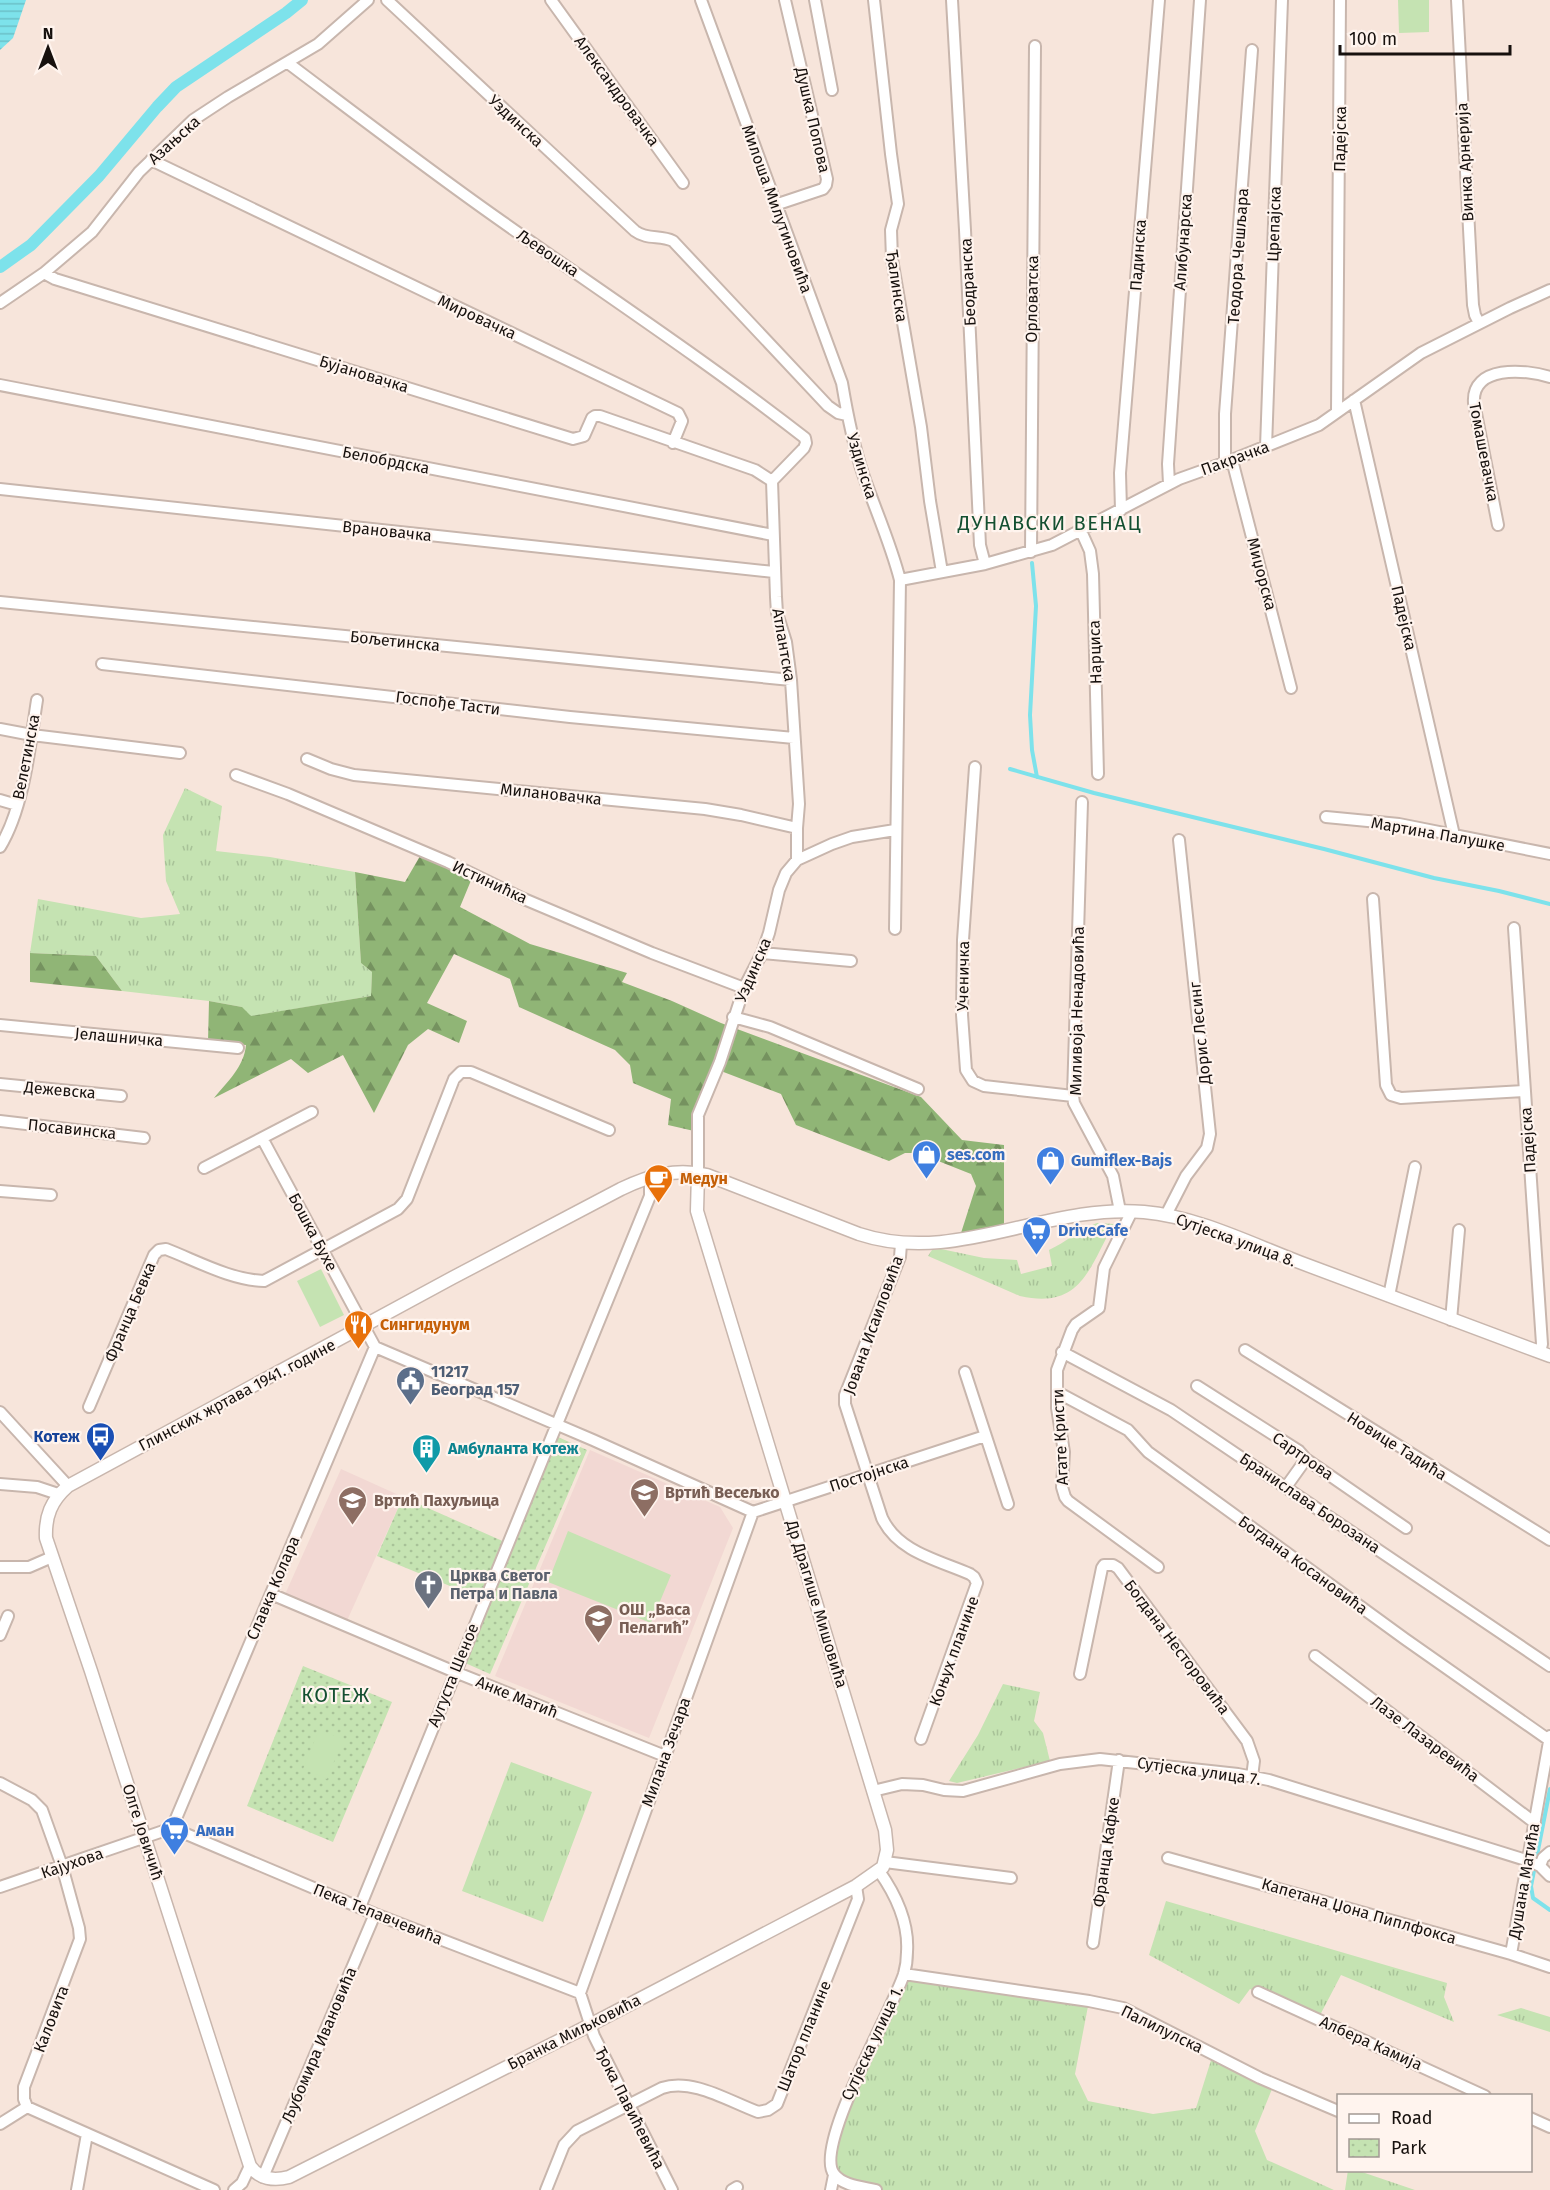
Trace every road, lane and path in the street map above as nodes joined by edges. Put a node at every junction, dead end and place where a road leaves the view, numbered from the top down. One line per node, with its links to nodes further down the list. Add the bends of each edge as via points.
1 (368, 0): 16 (street, Азањска, via 318,44)
2 (387, 0): 29 (street, Уздинска, via 635,231 647,238 673,241 828,406)
3 (551, 0): 19 (street, Александровачка)
4 (785, 0): 20 (street, Душка Попова, via 827,180 823,189)
5 (814, 0): 17 (street)
6 (874, 0): 43 (street, Ђалинска, via 897,194 898,209 891,230 892,259)
7 (952, 0): 41 (street, Беодранска, via 980,545)
8 (1159, 0): 36 (street, Падинска, via 1120,473)
9 (1200, 0): 34 (street, Алибунарска, via 1168,464)
10 (1282, 0): 31 (street, Црепајска)
11 (1340, 0): 28 (street, Падејска)
12 (1457, 0): 24 (street, Винка Арнерија, via 1473,305)
13 (701, 2): 20 (street, Милоша Милутиновића)
14 (1035, 46): 40 (street, Орловатска)
15 (1251, 50): 32 (street, Теодора Чешљара, via 1225,414)
16 (288, 63): 18 (street, Азањска, via 202,114); 33 (street, Љевошка, via 495,217 750,395 805,438 804,448)
17 (832, 90)
18 (151, 160): 21 (street, Азањска, via 92,232); 30 (street, Мировачка, via 678,413 682,421)
19 (683, 183)
20 (775, 205): 29 (street, Милоша Милутиновића, via 842,382)
21 (44, 273): 23 (street, Азањска); 30 (street, Бујановачка, via 573,439 584,436 595,416)
22 (1550, 290): 24 (street, Пакрачка)
23 (0, 303)
24 (1479, 323): 27 (street, Пакрачка, via 1421,353)
25 (1550, 377): 37 (street, Томашевачка, via 1503,372 1482,380 1474,392)
26 (0, 385): 39 (street, Белобрдска)
27 (1354, 400): 28 (street, Пакрачка); 64 (street, Падејска)
28 (1337, 412): 31 (street, Пакрачка, via 1319,425)
29 (847, 415): 44 (street, Уздинска)
30 (673, 443): 33 (street, via 755,470)
31 (1266, 447): 32 (street, Пакрачка)
32 (1229, 461): 34 (street, Пакрачка); 48 (street, Миџорска)
33 (772, 481): 39 (street, Атлантска)
34 (1170, 484): 36 (street, Пакрачка)
35 (0, 489): 42 (street, Врановачка)
36 (1121, 510): 38 (street, Пакрачка)
37 (1498, 525)
38 (1081, 531): 40 (street, Пакрачка); 56 (street, Нарциса, via 1090,551 1093,574)
39 (772, 536): 42 (street, Атлантска)
40 (1031, 552): 41 (street, Пакрачка)
41 (985, 564): 43 (street, Пакрачка)
42 (774, 572): 47 (street, Атлантска, via 777,613)
43 (942, 572): 44 (street, Пакрачка)
44 (900, 580): 63 (street, Уздинска)
45 (0, 602): 47 (street, Бољетинска)
46 (102, 664): 52 (street, Госпође Тасти)
47 (790, 680): 52 (street, Атлантска)
48 (1292, 688)
49 (37, 700): 51 (street, Велетинска)
50 (0, 729): 51 (street)
51 (32, 735): 53 (street); 60 (street, Велетинска)
52 (794, 738): 62 (street, Атлантска, via 800,804)
53 (180, 753)
54 (307, 759): 62 (street, Милановачка, via 354,775 705,809)
55 (975, 767): 82 (street, Ученичка, via 963,940 966,1070 984,1086)
56 (1098, 774)
57 (236, 775): 74 (street, Истинићка, via 448,862 566,917)
58 (0, 800): 60 (street)
59 (1082, 802): 82 (street, Миливоја Ненадовића)
60 (16, 805): 66 (street, Велетинска)
61 (1326, 818): 64 (street, Мартина Палушке, via 1399,824)
62 (797, 828): 68 (street, Атлантска)
63 (895, 830): 68 (street, via 852,837); 71 (street, Уздинска)
64 (1454, 835): 67 (street, Мартина Палушке)
65 (1179, 840): 95 (street, Дорис Лесинг, via 1210,1134 1207,1148 1186,1176)
66 (0, 847)
67 (1550, 854)
68 (797, 860): 72 (street, Уздинска, via 781,882)
69 (1373, 899): 80 (street, via 1386,1085 1391,1095 1401,1098)
70 (1514, 928): 80 (street, Падејска)
71 (895, 929)
72 (762, 953): 73 (street); 74 (street, Уздинска)
73 (851, 961)
74 (744, 988): 75 (street, Уздинска)
75 (733, 1017): 79 (street, Уздинска, via 770,1027); 90 (street, Уздинска, via 698,1115)
76 (0, 1025): 77 (street, Јелашничка)
77 (238, 1048)
78 (0, 1084): 81 (street, Дежевска)
79 (918, 1089)
80 (1524, 1091): 105 (street, Падејска)
81 (121, 1096)
82 (1073, 1096): 94 (street, Миливоја Ненадовића)
83 (312, 1112): 87 (street)
84 (0, 1121): 86 (street, Посавинска)
85 (609, 1130): 98 (street, via 471,1072 461,1072 454,1079 406,1199 398,1209)
86 (144, 1138)
87 (262, 1138): 89 (street); 98 (street, Бошка Бухе)
88 (1415, 1167): 99 (street)
89 (204, 1168)
90 (698, 1173): 91 (street, Глинских жртава 1941. године); 97 (street, Јована Исаиловића, via 859,1234); 118 (street, Др Драгише Мишовића, via 697,1211)
91 (650, 1176): 101 (street, Глинских жртава 1941. године); 111 (street, Аугуста Шеное, via 650,1196)
92 (0, 1191): 93 (street)
93 (51, 1195)
94 (1126, 1211): 95 (street, Сутјеска улица 8.); 97 (street, Сутјеска улица 8., via 1089,1212 971,1238); 104 (street, Агате Кристи, via 1104,1268 1099,1308 1076,1324)
95 (1166, 1215): 99 (street, Сутјеска улица 8.)
96 (1459, 1230): 100 (street)
97 (901, 1244): 114 (street, Јована Исаиловића, via 900,1257 845,1395)
98 (324, 1251): 101 (street, Бошка Бухе); 109 (street, Франца Бевка, via 264,1281 252,1281 166,1248 159,1250)
99 (1389, 1296): 100 (street, Сутјеска улица 8.)
100 (1451, 1320): 105 (street, Сутјеска улица 8.)
101 (363, 1327): 102 (street, Бошка Бухе); 117 (street, Глинских жртава 1941. године)
102 (375, 1347): 111 (street); 126 (street, Славка Колара)
103 (1245, 1350): 122 (street, Новице Тадића)
104 (1062, 1353): 108 (street, Агате Кристи); 116 (street, Бранислава Борозана, via 1166,1406)
105 (1545, 1354)
106 (966, 1372): 112 (street)
107 (1197, 1386): 113 (street, Сартрова, via 1299,1451)
108 (1057, 1392): 125 (street, Агате Кристи, via 1065,1497); 133 (street, Богдана Косановића, via 1128,1430 1148,1452 1405,1639)
109 (89, 1407)
110 (0, 1412): 117 (street)
111 (556, 1424): 120 (street); 131 (street, Аугуста Шеное)
112 (985, 1436): 114 (street, Постојнска); 119 (street)
113 (1306, 1460): 116 (street); 121 (street, Сартрова)
114 (867, 1474): 118 (street, Постојнска); 134 (street, Коњух планине, via 891,1534 906,1547 970,1574 977,1584)
115 (0, 1484): 117 (street)
116 (1286, 1487): 130 (street, Бранислава Борозана)
117 (63, 1490): 123 (street, Олге Јовичић, via 46,1519)
118 (786, 1501): 120 (street, Постојнска); 139 (street, Др Драгише Мишовића)
119 (1008, 1504)
120 (753, 1512): 135 (street, Милана Зечара)
121 (1406, 1528)
122 (1550, 1540)
123 (52, 1557): 124 (street, via 30,1567); 142 (street, Олге Јовичић)
124 (0, 1567)
125 (1158, 1567)
126 (271, 1594): 131 (street, Анке Матић); 141 (street, Славка Колара)
127 (8, 1616): 128 (street)
128 (0, 1635)
129 (1315, 1656): 140 (street, Лазе Лазаревића)
130 (1550, 1666)
131 (454, 1672): 135 (street, Анке Матић); 153 (street, Аугуста Шеное)
132 (1080, 1674): 137 (street, Богдана Несторовића, via 1102,1568 1113,1565 1247,1741 1254,1761)
133 (1550, 1738): 140 (street, Душана Матића)
134 (921, 1739)
135 (665, 1756): 160 (street, Милана Зечара)
136 (1119, 1760): 137 (street, Сутјеска улица 7.); 139 (street, Сутјеска улица 7., via 1086,1759 1060,1764 963,1791 902,1784); 155 (street, Франца Кафке)
137 (1252, 1777): 145 (street, Сутјеска улица 7.)
138 (0, 1783): 146 (street, Каловита, via 32,1800 42,1810)
139 (873, 1791): 148 (street, Др Драгише Мишовића, via 885,1830 887,1850)
140 (1534, 1823): 145 (street, Душана Матића)
141 (172, 1828): 142 (street); 153 (street, Пека Тепавчевића)
142 (145, 1838): 146 (street, Кајухова); 170 (street, Олге Јовичић)
143 (1550, 1852): 147 (street)
144 (1168, 1858): 156 (street, Капетана Џона Пиплфокса)
145 (1529, 1861): 147 (street, Сутјеска улица 7.); 156 (street, Душана Матића)
146 (62, 1866): 152 (street, Кајухова); 164 (street, Каловита, via 80,1940 24,2087)
147 (1540, 1866): 149 (street, Сутјеска улица 7.)
148 (882, 1867): 150 (street); 151 (street, Бранка Миљковића); 158 (street, Сутјеска улица 1., via 904,1922)
149 (1550, 1876)
150 (1011, 1878)
151 (856, 1886): 161 (street, Бранка Миљковића); 163 (street, Шатор планине, via 858,1899 777,2104 758,2112 683,2085 662,2088)
152 (0, 1887)
153 (360, 1907): 154 (street, Пека Тепавчевића)
154 (375, 1914): 160 (street, Пека Тепавчевића); 172 (street, Љубомира Ивановића)
155 (1093, 1943)
156 (1511, 1954): 157 (street, Капетана Џона Пиплфокса)
157 (1550, 1967)
158 (904, 1974): 165 (street, Палилулска, via 1123,2008 1260,2078); 171 (street, Сутјеска улица 1., via 838,2122 831,2163)
159 (1258, 1992): 162 (street, Албера Камија)
160 (580, 1993): 161 (street)
161 (590, 2025): 163 (street, Ђока Павићевића); 172 (street, Бранка Миљковића, via 289,2177)
162 (1481, 2094)
163 (629, 2105): 176 (street, Шатор планине, via 577,2131 564,2145); 177 (street, Ђока Павићевића)
164 (27, 2108): 167 (street); 169 (street)
165 (1337, 2111)
166 (1532, 2119): 168 (street)
167 (0, 2124)
168 (1550, 2127)
169 (87, 2134): 173 (street); 174 (street)
170 (250, 2166): 172 (street); 175 (street, via 242,2184)
171 (834, 2175): 178 (street, Сутјеска улица 1.); 179 (street, via 844,2182)
172 (269, 2182)
173 (77, 2190)
174 (214, 2190)
175 (234, 2190)
176 (546, 2190)
177 (672, 2190)
178 (831, 2190)
179 (876, 2190)

